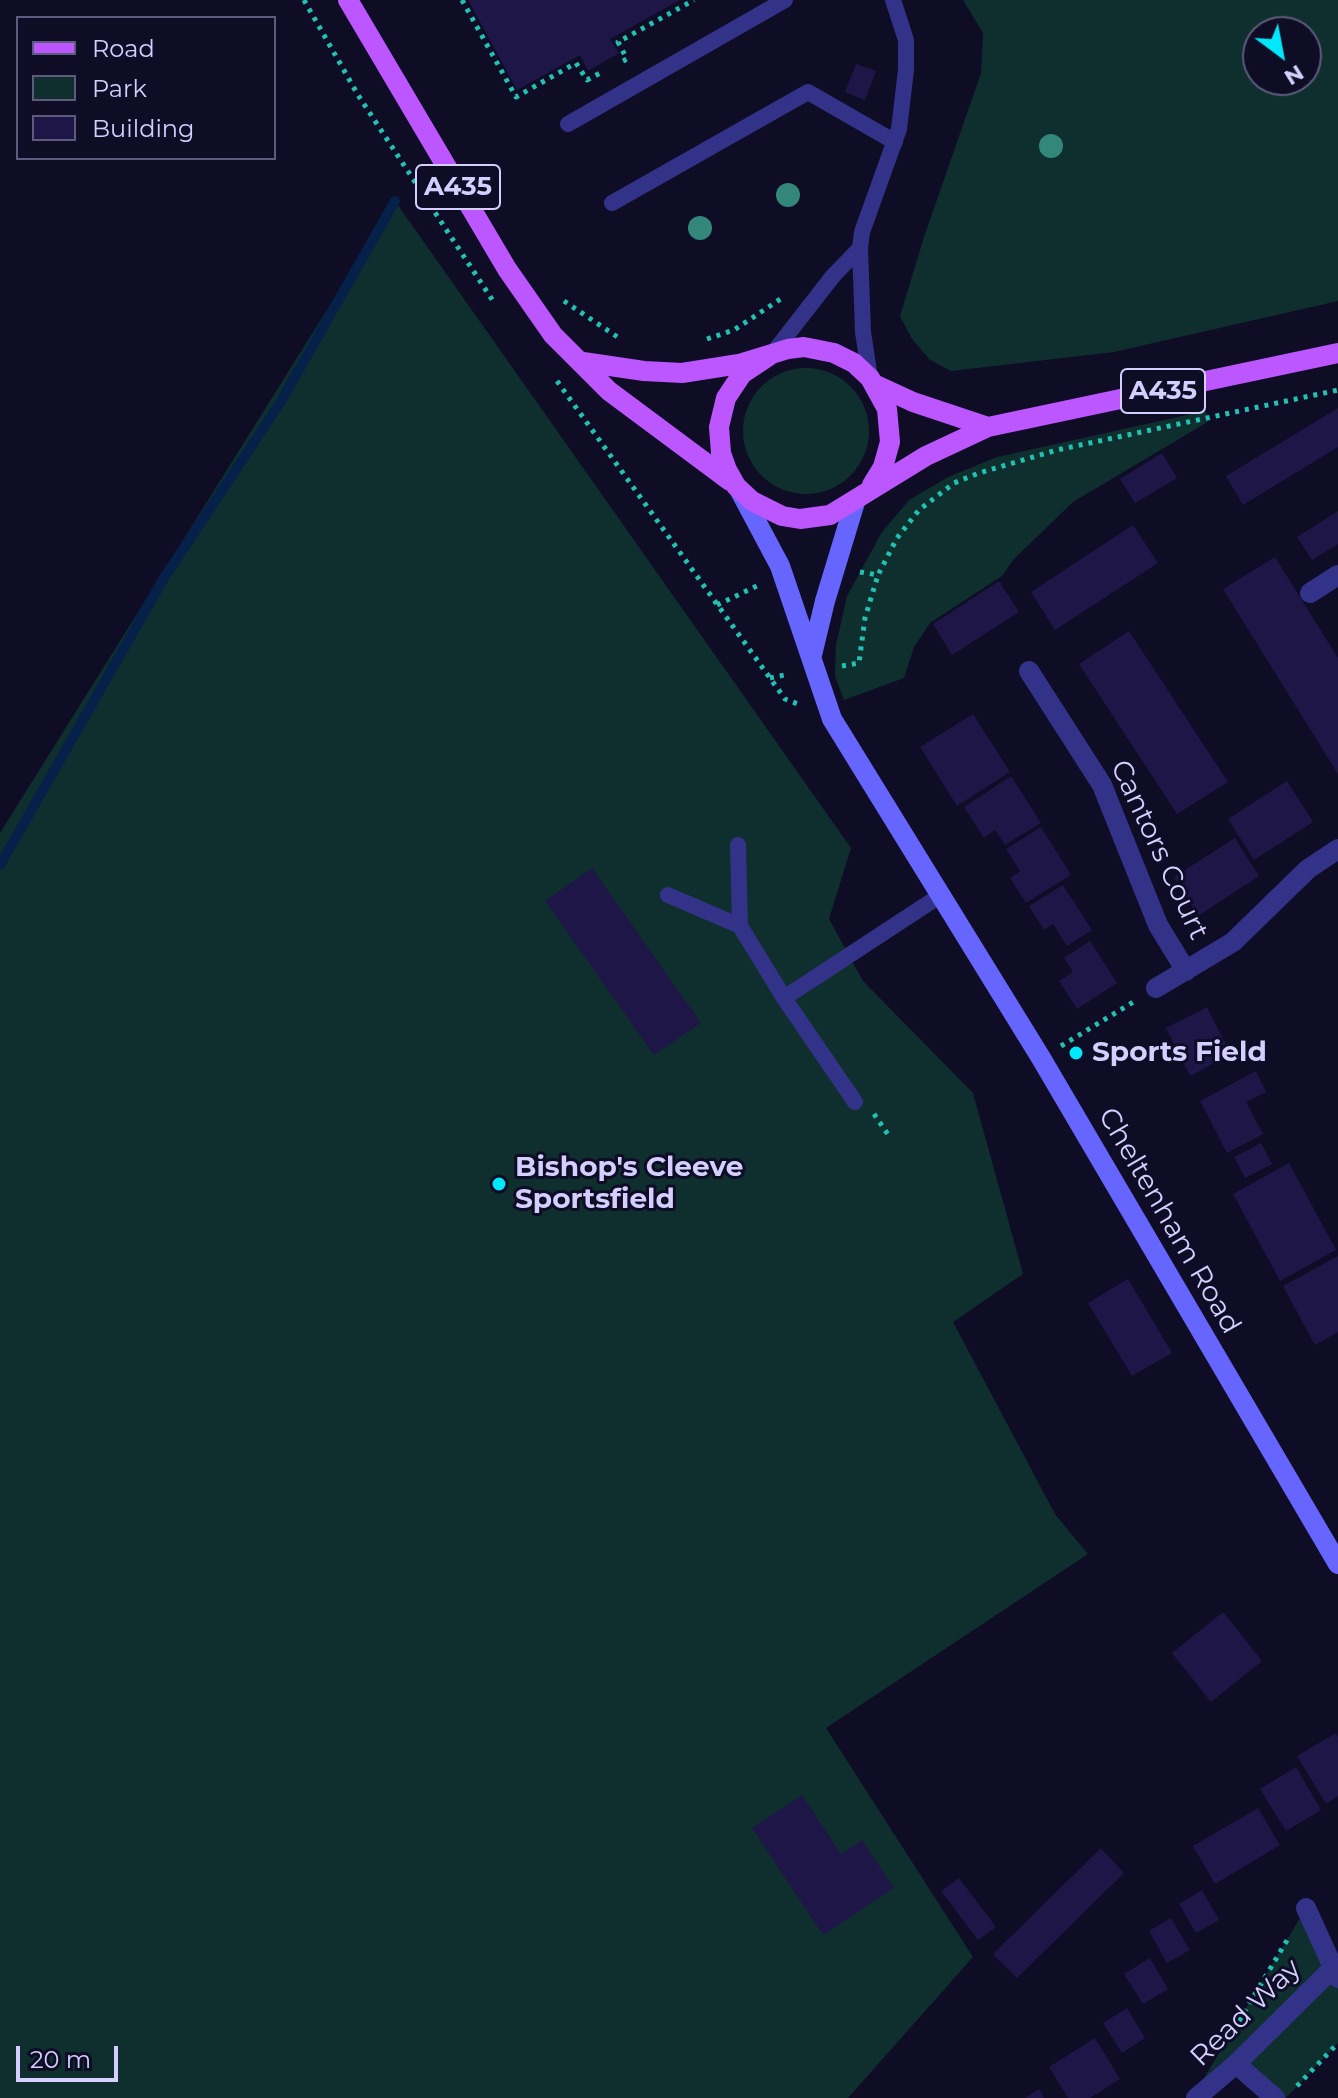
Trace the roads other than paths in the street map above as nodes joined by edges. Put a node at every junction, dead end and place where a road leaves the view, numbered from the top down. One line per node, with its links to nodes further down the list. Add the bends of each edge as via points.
1 (348, 0): 10 (main road, A435, via 507,269 553,335)
2 (785, 0): 4 (lane)
3 (893, 0): 5 (lane, via 906,40)
4 (568, 124)
5 (895, 142): 6 (lane, via 808,92); 7 (lane)
6 (612, 203)
7 (860, 248): 9 (lane); 11 (lane, via 863,332)
8 (1338, 353): 12 (main road, A435)
9 (771, 354): 10 (main road, via 682,373); 11 (main road, via 819,349 854,363); 13 (main road, via 742,374 726,398 719,427 721,453)
10 (583, 362): 13 (main road, A435, via 609,391)
11 (872, 381): 12 (main road, via 913,402); 14 (main road, via 887,409 890,442 883,467)
12 (988, 427): 14 (main road, A435, via 926,456)
13 (738, 488): 14 (main road, via 765,510 800,519 830,515); 17 (street, Cheltenham Road, via 783,574)
14 (862, 496): 17 (street, Cheltenham Road, via 835,568)
15 (1338, 575): 16 (street)
16 (1310, 593)
17 (812, 655): 22 (street, Cheltenham Road, via 832,719)
18 (1029, 671): 24 (street, Cantors Court, via 1102,785 1158,925)
19 (738, 845): 23 (lane)
20 (1338, 849): 24 (street, via 1308,869 1233,942)
21 (668, 895): 23 (lane)
22 (941, 895): 26 (lane); 28 (street, Cheltenham Road)
23 (740, 926): 26 (lane)
24 (1186, 971): 25 (street)
25 (1156, 988)
26 (784, 998): 27 (lane)
27 (855, 1102)
28 (1338, 1564)
29 (1306, 1908): 30 (street)
30 (1336, 1973): 31 (street, Read Way)
31 (1236, 2064): 32 (street, Read Way); 33 (street)
32 (1196, 2098)
33 (1275, 2098)

